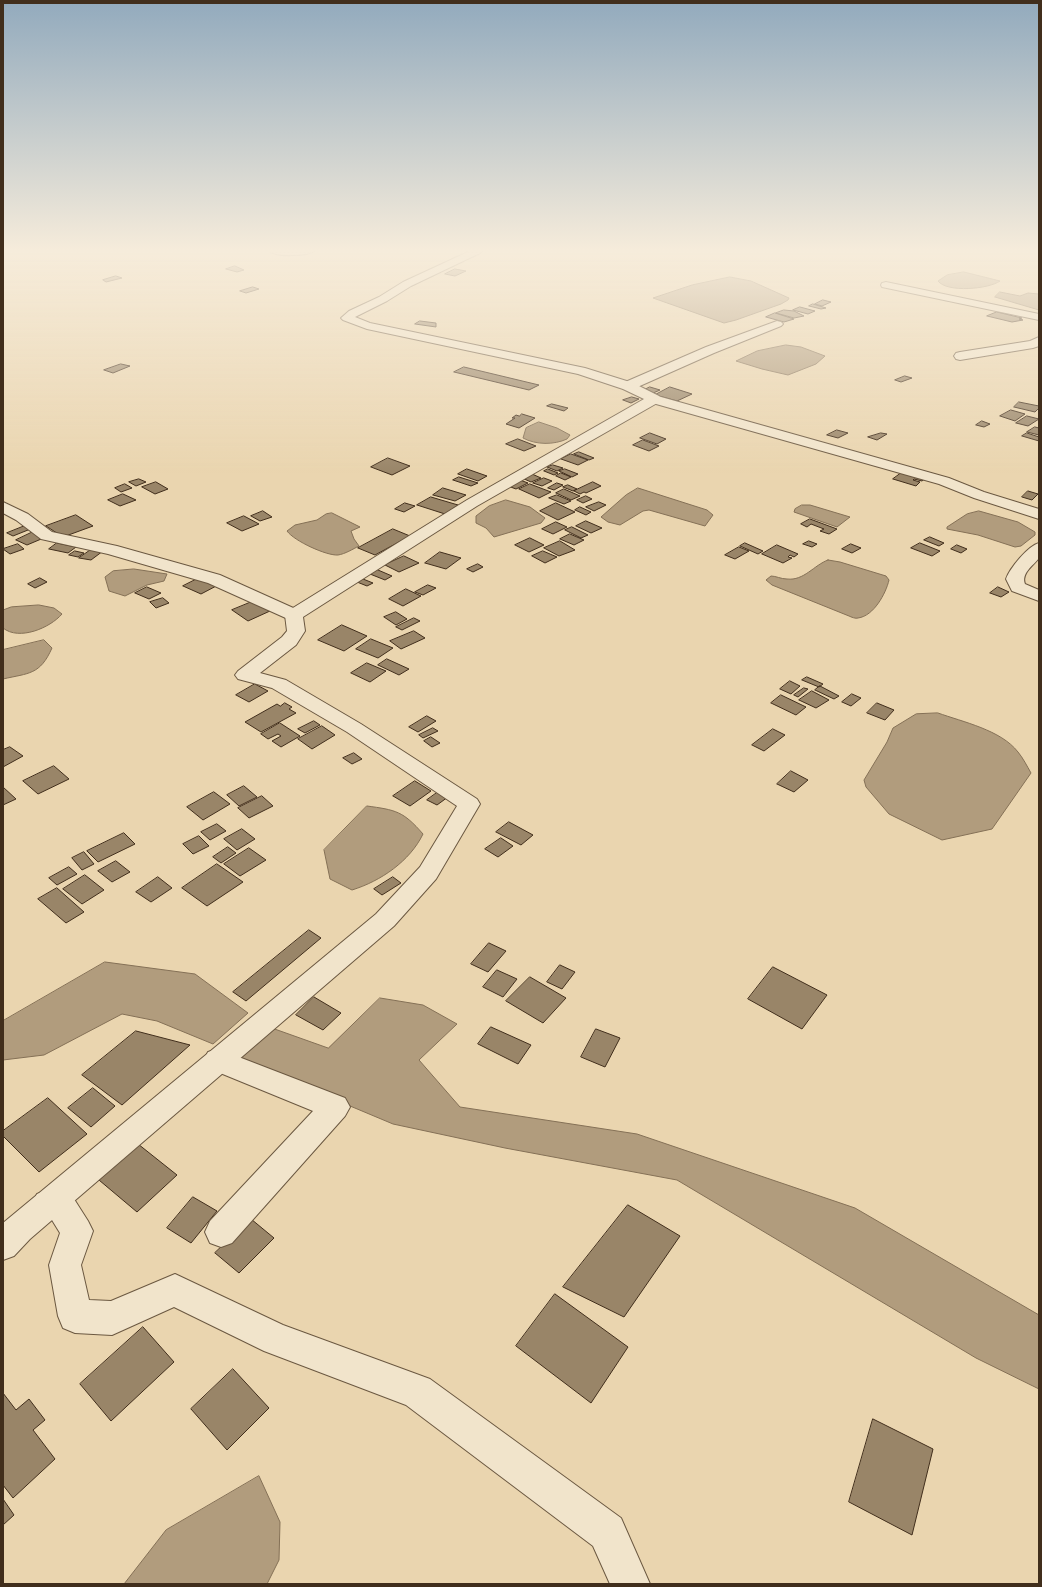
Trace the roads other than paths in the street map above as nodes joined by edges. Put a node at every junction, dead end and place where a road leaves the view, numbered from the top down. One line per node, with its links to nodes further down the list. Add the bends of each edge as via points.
1 (366, 325): 5 (street, via 581,371)
2 (774, 325): 5 (street)
3 (1039, 341): 4 (street)
4 (960, 356)
5 (628, 386): 6 (street)
6 (654, 399): 8 (street, via 944,481); 11 (street, via 472,503)
7 (3, 507): 11 (street, via 22,517 47,536 111,550 214,578)
8 (1039, 514)
9 (1039, 548): 10 (street, via 1017,573 1015,579 1018,587)
10 (1039, 596)
11 (294, 615): 12 (street, via 296,631 289,641 245,675 279,684 354,728 469,804 428,872 384,920)
12 (218, 1060): 13 (street); 14 (street, via 335,1107)
13 (48, 1204): 15 (street); 16 (street, via 63,1209 77,1231 65,1265 75,1316 112,1318 175,1290 276,1339 418,1392 607,1532)
14 (222, 1232)
15 (3, 1245)
16 (630, 1584)

